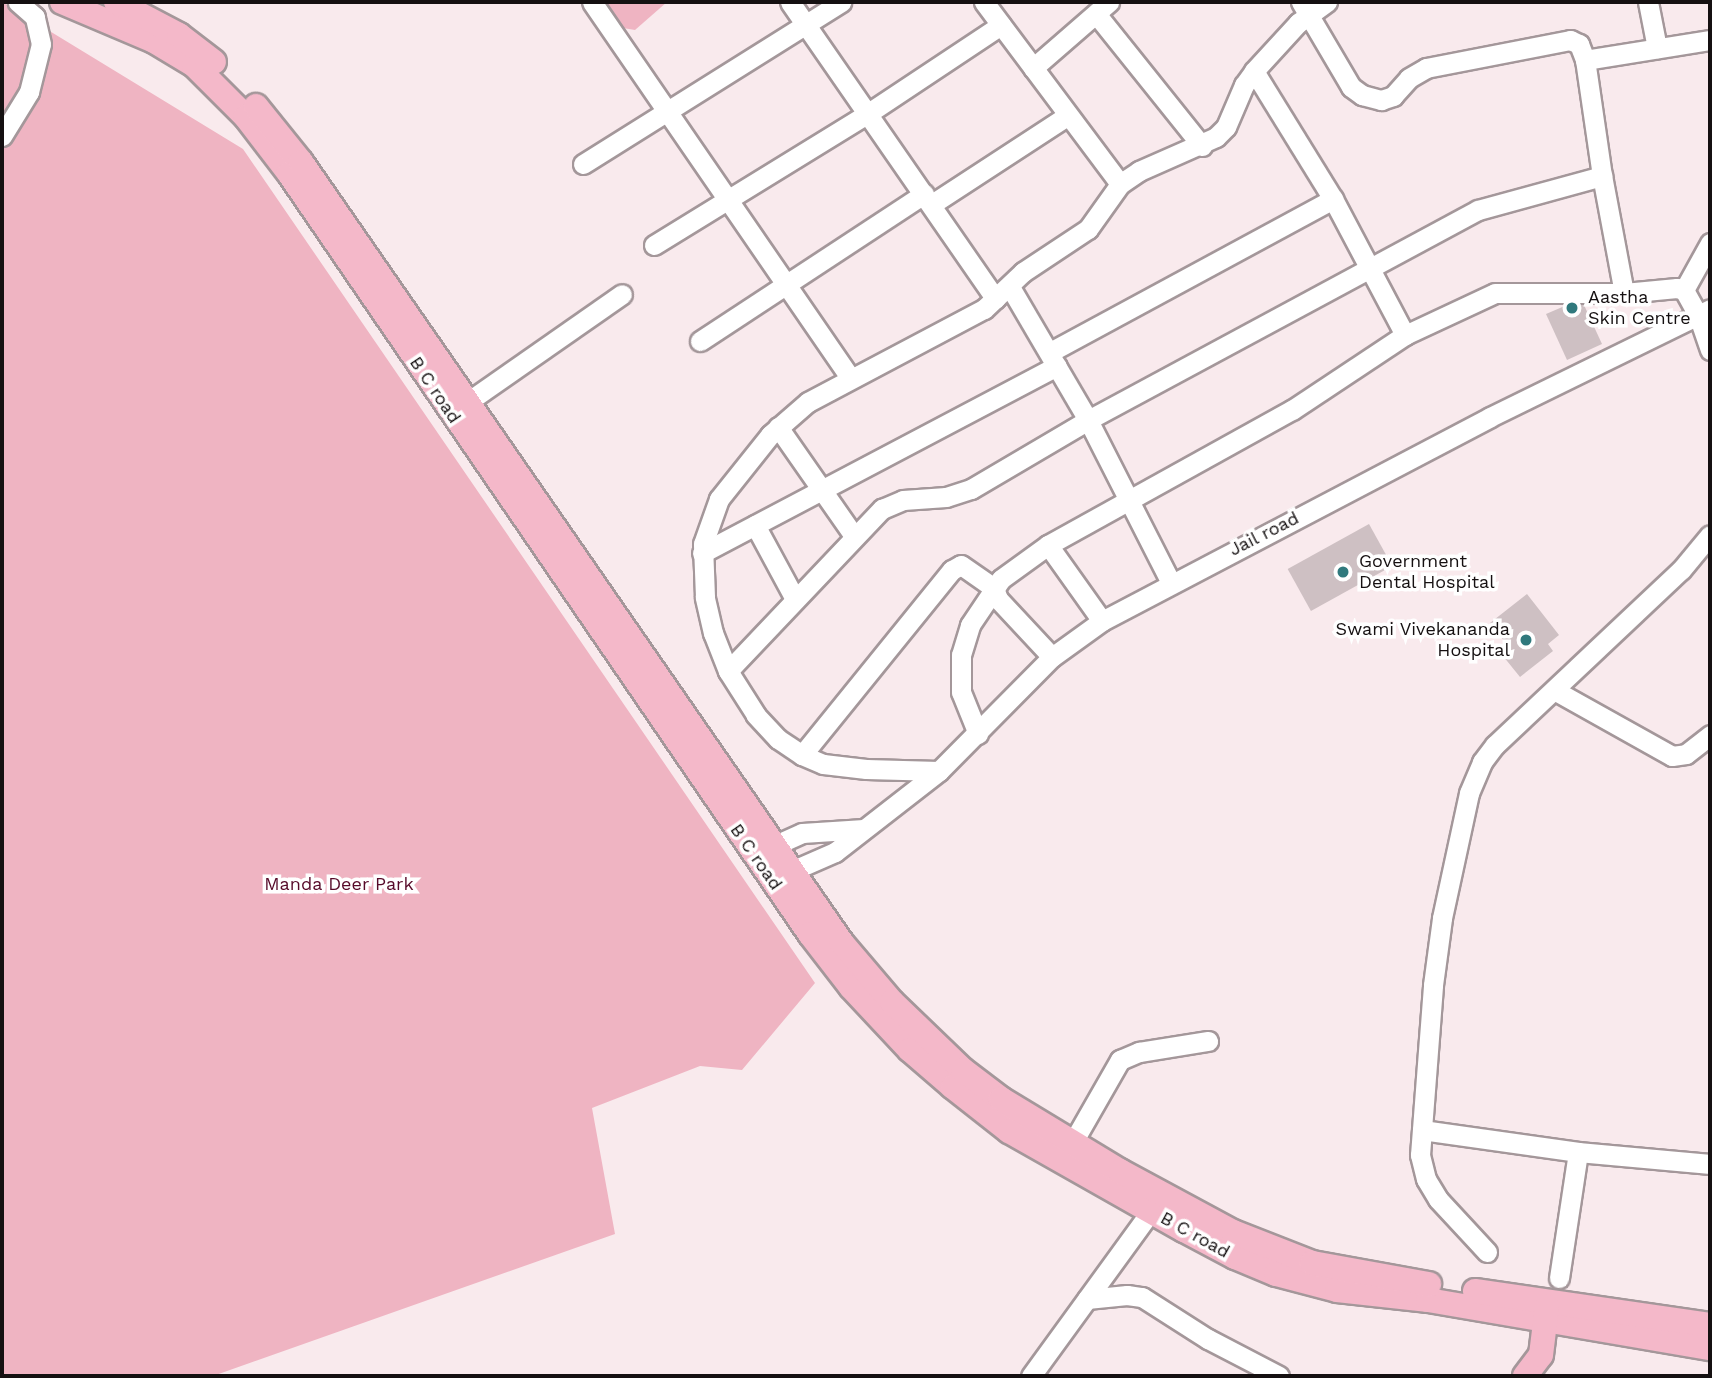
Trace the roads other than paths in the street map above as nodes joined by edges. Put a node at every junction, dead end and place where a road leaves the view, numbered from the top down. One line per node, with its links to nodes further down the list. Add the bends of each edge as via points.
1 (18, 2): 22 (street, via 35,17 41,44 29,92)
2 (62, 2): 49 (main road, B C road, via 155,41 194,65 246,117)
3 (116, 2): 44 (main road, via 179,35 212,60 278,130)
4 (592, 2): 19 (street)
5 (790, 2): 12 (street)
6 (841, 2): 12 (street)
7 (984, 2): 13 (street)
8 (1326, 2): 11 (street)
9 (1648, 2): 15 (street)
10 (1103, 8): 17 (street); 23 (street)
11 (1305, 8): 16 (street, via 1351,87 1381,100 1393,96 1419,71 1570,40 1580,44); 18 (street)
12 (806, 24): 19 (street); 20 (street)
13 (1001, 25): 17 (street); 20 (street)
14 (1710, 40): 15 (street)
15 (1657, 48): 16 (street)
16 (1585, 60): 25 (street)
17 (1033, 68): 21 (street)
18 (1254, 71): 23 (street, via 1226,127); 29 (street)
19 (668, 110): 24 (street); 27 (street)
20 (867, 114): 27 (street); 28 (street)
21 (1067, 116): 26 (street); 28 (street)
22 (2, 136)
23 (1202, 146): 26 (street, via 1139,171)
24 (583, 164)
25 (1602, 176): 32 (street, via 1478,210); 36 (street)
26 (1120, 184): 35 (street, via 1088,229 1034,265)
27 (725, 199): 31 (street); 33 (street)
28 (928, 199): 33 (street); 35 (street)
29 (1333, 199): 32 (street); 42 (street)
30 (1710, 243): 34 (street)
31 (653, 245)
32 (1370, 269): 39 (street); 45 (street)
33 (786, 285): 40 (street); 43 (street)
34 (1684, 290): 36 (street); 38 (street)
35 (1003, 293): 42 (street); 43 (street, via 925,342)
36 (1624, 293): 39 (street, via 1495,293)
37 (622, 294): 44 (street)
38 (1704, 312): 41 (street); 55 (street, Jail road)
39 (1405, 335): 48 (street, via 1292,410)
40 (700, 341)
41 (1710, 350)
42 (1053, 359): 45 (street); 47 (street)
43 (850, 378): 46 (street, via 808,402)
44 (466, 403): 49 (main road)
45 (1088, 420): 48 (street); 52 (street, via 971,489 946,498 892,503)
46 (778, 427): 47 (street); 54 (street, via 719,499 708,522)
47 (822, 489): 50 (street); 52 (street)
48 (1130, 498): 53 (street); 55 (street)
49 (526, 506): 67 (main road)
50 (755, 525): 54 (street); 57 (street)
51 (1710, 535): 61 (street, via 1681,570)
52 (854, 536): 57 (street)
53 (1048, 545): 56 (street, via 1013,568); 58 (street)
54 (702, 553): 60 (street, via 705,597)
55 (1171, 583): 58 (street, Jail road)
56 (994, 588): 59 (street, via 998,599); 62 (street, via 970,625 961,655 961,692); 64 (street, via 966,566 952,570)
57 (795, 599): 60 (street)
58 (1102, 621): 59 (street, Jail road)
59 (1052, 657): 62 (street, Jail road)
60 (728, 671): 64 (street, via 756,715)
61 (1554, 690): 63 (street, via 1672,756 1686,754); 70 (street, via 1495,745 1469,793 1441,918)
62 (978, 734): 65 (street, Jail road)
63 (1710, 735)
64 (802, 755): 65 (street, via 842,767)
65 (939, 771): 66 (street, Jail road)
66 (865, 829): 67 (street, via 802,833); 68 (street, Jail road, via 835,852)
67 (764, 849): 68 (main road)
68 (782, 875): 71 (main road, via 928,1038 1001,1099); 74 (main road, B C road, via 851,988 936,1073 1009,1130)
69 (1208, 1041): 71 (street, via 1139,1052 1120,1060)
70 (1422, 1130): 72 (street); 75 (street, via 1420,1155 1426,1180 1451,1216)
71 (1073, 1142): 78 (main road, via 1233,1231 1312,1263)
72 (1578, 1152): 73 (street); 76 (street)
73 (1710, 1164)
74 (1151, 1211): 77 (street); 78 (main road, B C road, via 1235,1257 1299,1281 1337,1290)
75 (1487, 1252)
76 (1559, 1278)
77 (1087, 1299): 82 (street); 83 (street, via 1142,1297)
78 (1547, 1311): 79 (main road); 80 (main road, B C road); 81 (main road)
79 (1710, 1325)
80 (1710, 1348)
81 (1534, 1372)
82 (1031, 1376)
83 (1279, 1376)

